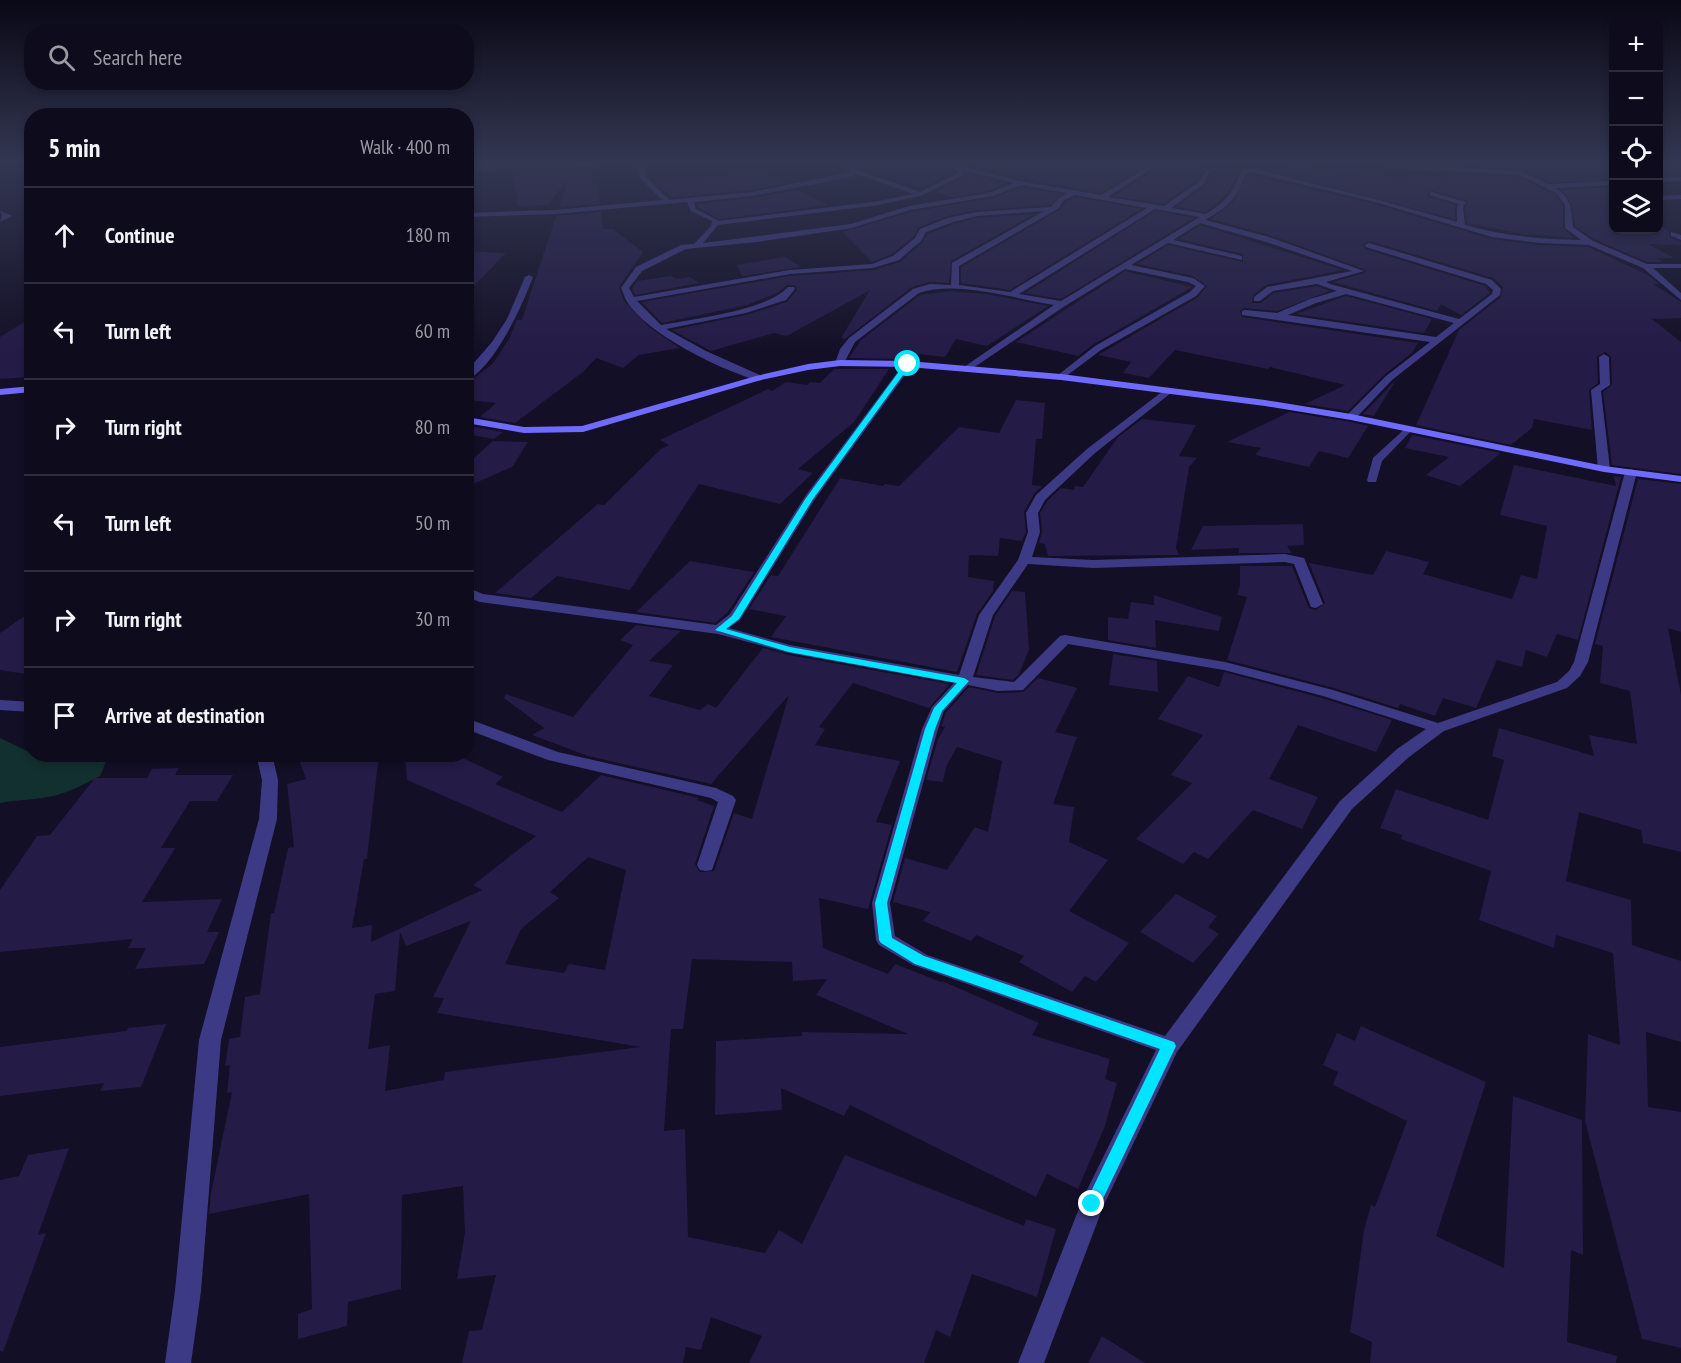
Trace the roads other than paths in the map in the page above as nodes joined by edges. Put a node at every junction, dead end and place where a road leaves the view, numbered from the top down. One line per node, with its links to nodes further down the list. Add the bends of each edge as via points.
1 (715, 226): 12 (street)
2 (853, 226): 12 (street)
3 (937, 226): 26 (street, via 923,231 896,258 873,266 790,272)
4 (1022, 226): 20 (street, via 955,265)
5 (1123, 226): 23 (street)
6 (1193, 226): 10 (street)
7 (1224, 226): 19 (street, via 1360,271)
8 (1461, 226): 11 (street, via 1511,238)
9 (1569, 226): 11 (street)
10 (1168, 241): 14 (street); 15 (street)
11 (1590, 243): 16 (street)
12 (698, 244): 26 (street, via 670,252 639,269 625,288)
13 (1369, 244): 30 (street, via 1494,285 1496,295)
14 (1239, 258)
15 (1122, 266): 27 (street); 38 (street, via 1198,282 1201,286 1098,348)
16 (1646, 266): 17 (street); 24 (street)
17 (1681, 266)
18 (529, 277): 37 (street, via 516,312 490,355)
19 (1317, 281): 22 (street); 25 (street, via 1270,289)
20 (955, 286): 23 (street); 34 (street, via 930,286 916,291 852,340)
21 (791, 289): 31 (street, via 783,298 743,311)
22 (1347, 291): 29 (street); 30 (street)
23 (1012, 294): 27 (street)
24 (1681, 297)
25 (1257, 299)
26 (630, 300): 31 (street, via 641,314)
27 (1062, 304): 36 (street)
28 (1245, 313): 29 (street)
29 (1278, 316): 32 (street)
30 (1460, 322): 32 (street)
31 (660, 327): 39 (street, via 686,345)
32 (1436, 340): 43 (street, via 1389,378)
33 (1604, 357): 46 (street, via 1605,385 1596,390)
34 (840, 363): 35 (street); 39 (street)
35 (908, 364): 36 (street); 53 (street, via 810,498 735,617)
36 (967, 369): 38 (street)
37 (474, 370)
38 (1061, 377): 41 (street)
39 (759, 378): 44 (street, via 583,429 524,430)
40 (24, 390): 42 (street)
41 (1167, 391): 43 (street); 50 (street, via 1091,451 1040,498 1032,513 1034,532)
42 (0, 392)
43 (1351, 417): 45 (street)
44 (474, 421)
45 (1408, 429): 46 (street); 49 (lane, via 1377,460)
46 (1604, 469): 47 (street)
47 (1631, 472): 48 (street); 58 (street, via 1575,673 1562,685)
48 (1681, 479)
49 (1372, 480)
50 (1024, 560): 52 (street, via 1093,564 1285,558 1299,561); 54 (street, via 986,615)
51 (474, 595): 53 (street)
52 (1316, 604)
53 (719, 630): 54 (street, via 789,649)
54 (964, 681): 58 (street, via 1018,687 1065,639 1225,666); 61 (street, via 937,710 930,729 881,903 886,940 920,960)
55 (0, 705): 56 (street)
56 (24, 706)
57 (474, 726): 60 (street, via 554,756 722,797 727,801)
58 (1438, 728): 61 (street, via 1403,753 1346,805)
59 (266, 762): 62 (street, via 270,780 268,819 210,1040 189,1291)
60 (706, 865)
61 (1169, 1046): 63 (street, via 1092,1204)
62 (178, 1363)
63 (1031, 1363)

